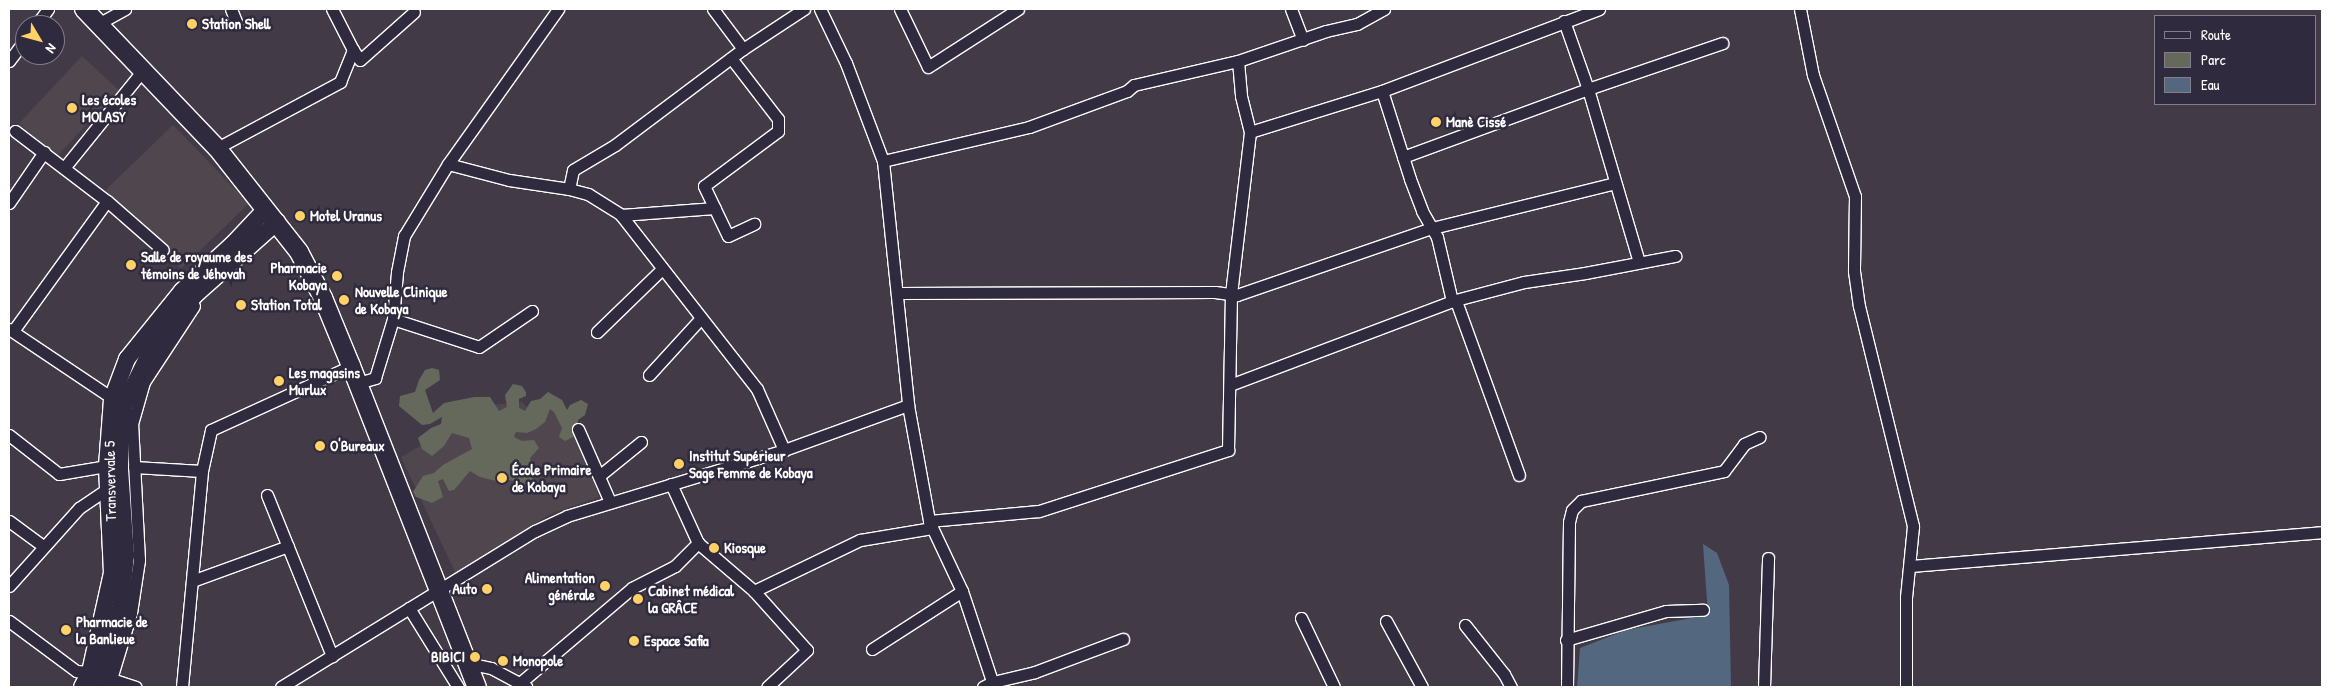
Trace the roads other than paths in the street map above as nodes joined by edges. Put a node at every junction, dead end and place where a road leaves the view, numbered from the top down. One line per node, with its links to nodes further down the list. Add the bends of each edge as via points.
1 (84, 9): 17 (main road)
2 (125, 9): 17 (street)
3 (231, 9): 18 (street)
4 (332, 9): 22 (street)
5 (558, 9): 34 (street)
6 (713, 9): 21 (street)
7 (804, 9): 21 (street)
8 (820, 9): 33 (street, via 846,63)
9 (900, 9): 10 (street, via 928,67)
10 (1018, 9)
11 (1291, 9): 19 (street)
12 (1384, 9): 19 (street, via 1357,24)
13 (1599, 9): 16 (street)
14 (1800, 9): 85 (street, via 1813,75 1855,196 1854,271 1859,306 1913,526)
15 (414, 12): 22 (street, via 360,60)
16 (1564, 21): 26 (street); 27 (street)
17 (98, 24): 25 (main road)
18 (237, 24)
19 (1302, 40): 24 (street)
20 (1722, 43): 26 (street)
21 (743, 49): 23 (street)
22 (353, 50): 30 (street, via 340,82)
23 (731, 58): 37 (street, via 615,145 573,170); 40 (street, via 778,119 778,131 704,186)
24 (1238, 61): 29 (street, via 1241,96); 33 (street, via 1134,85 1127,91 1029,126)
25 (143, 70): 30 (main road); 35 (street)
26 (1588, 89): 32 (street); 36 (street)
27 (1382, 91): 29 (street); 32 (street)
28 (15, 131): 31 (street)
29 (1250, 132): 51 (street)
30 (217, 148): 41 (main road)
31 (44, 152): 35 (street); 39 (street)
32 (1403, 157): 44 (street, via 1422,211)
33 (883, 161): 50 (street)
34 (448, 164): 37 (street, via 509,180); 55 (street, via 404,236)
35 (64, 168): 38 (street)
36 (1615, 183): 44 (street); 48 (street)
37 (569, 189): 42 (street, via 588,194)
38 (108, 201): 45 (street); 56 (street)
39 (9, 203)
40 (715, 208): 42 (street); 43 (street, via 728,236)
41 (272, 215): 46 (main road, Transvervale 5); 58 (main road, via 299,252); 62 (main road, Transvervale 5, via 233,244 182,291 127,359)
42 (621, 215): 49 (street)
43 (754, 224)
44 (1432, 228): 51 (street, via 1237,295); 52 (street)
45 (163, 250)
46 (240, 253): 62 (main road, Transvervale 5, via 195,295 154,344); 70 (street, Transvervale 5, via 203,294 144,382 132,424)
47 (1675, 256): 48 (street)
48 (1639, 262): 52 (street, via 1524,282)
49 (662, 269): 54 (street); 57 (street)
50 (897, 293): 51 (street); 63 (street)
51 (1231, 294): 61 (street)
52 (1454, 301): 61 (street); 72 (street)
53 (532, 311): 55 (street, via 479,348)
54 (701, 318): 59 (street); 68 (street, via 757,389)
55 (393, 319): 60 (street, via 375,378)
56 (11, 330): 62 (street)
57 (597, 332)
58 (351, 366): 60 (main road); 71 (street, via 211,430)
59 (649, 375)
60 (358, 383): 88 (main road)
61 (1230, 385): 79 (street, via 1228,450 1039,511)
62 (118, 402): 69 (main road, Transvervale 5); 102 (main road, Transvervale 5, via 126,555 121,605)
63 (908, 405): 68 (street); 79 (street)
64 (578, 429): 73 (street)
65 (9, 435): 69 (street, via 60,474)
66 (1760, 437): 98 (street, via 1744,444 1724,472 1582,501 1572,510)
67 (641, 442): 73 (street)
68 (784, 450): 74 (street)
69 (107, 466): 75 (main road, Transvervale 5)
70 (134, 467): 71 (street); 102 (street, Transvervale 5, via 139,560 131,613)
71 (202, 471): 86 (street)
72 (1519, 475)
73 (599, 476): 77 (street)
74 (671, 484): 77 (street); 81 (street)
75 (110, 487): 82 (street, via 79,508); 102 (main road, Transvervale 5, via 112,573)
76 (267, 495): 83 (street)
77 (610, 502): 88 (street, via 535,531)
78 (9, 521): 82 (street)
79 (930, 524): 89 (street, via 860,540); 90 (street)
80 (2322, 532): 85 (street)
81 (698, 543): 89 (street); 103 (street, via 676,566 632,588 598,615)
82 (44, 546): 87 (street)
83 (288, 546): 86 (street); 100 (street)
84 (1768, 558): 116 (street)
85 (1910, 566): 117 (street, via 1906,597)
86 (192, 580): 107 (street)
87 (9, 586)
88 (438, 589): 91 (street); 101 (main road)
89 (754, 591): 111 (street, via 807,650)
90 (962, 591): 99 (street); 104 (street)
91 (409, 608): 100 (street); 109 (street)
92 (1703, 610): 98 (street, via 1666,611)
93 (1301, 618): 112 (street)
94 (9, 621): 102 (street, via 76,671)
95 (1386, 621): 113 (street)
96 (1465, 625): 114 (street)
97 (1123, 639): 104 (street)
98 (1566, 640): 115 (street)
99 (872, 649)
100 (332, 656): 108 (street)
101 (467, 663): 103 (street, via 491,668); 110 (main road)
102 (100, 681): 105 (main road, Transvervale 5); 106 (street)
103 (523, 685)
104 (990, 686)
105 (82, 687)
106 (136, 687)
107 (182, 687)
108 (281, 687)
109 (458, 687)
110 (477, 687)
111 (767, 687)
112 (1334, 687)
113 (1422, 687)
114 (1511, 687)
115 (1568, 687)
116 (1764, 687)
117 (1906, 687)

